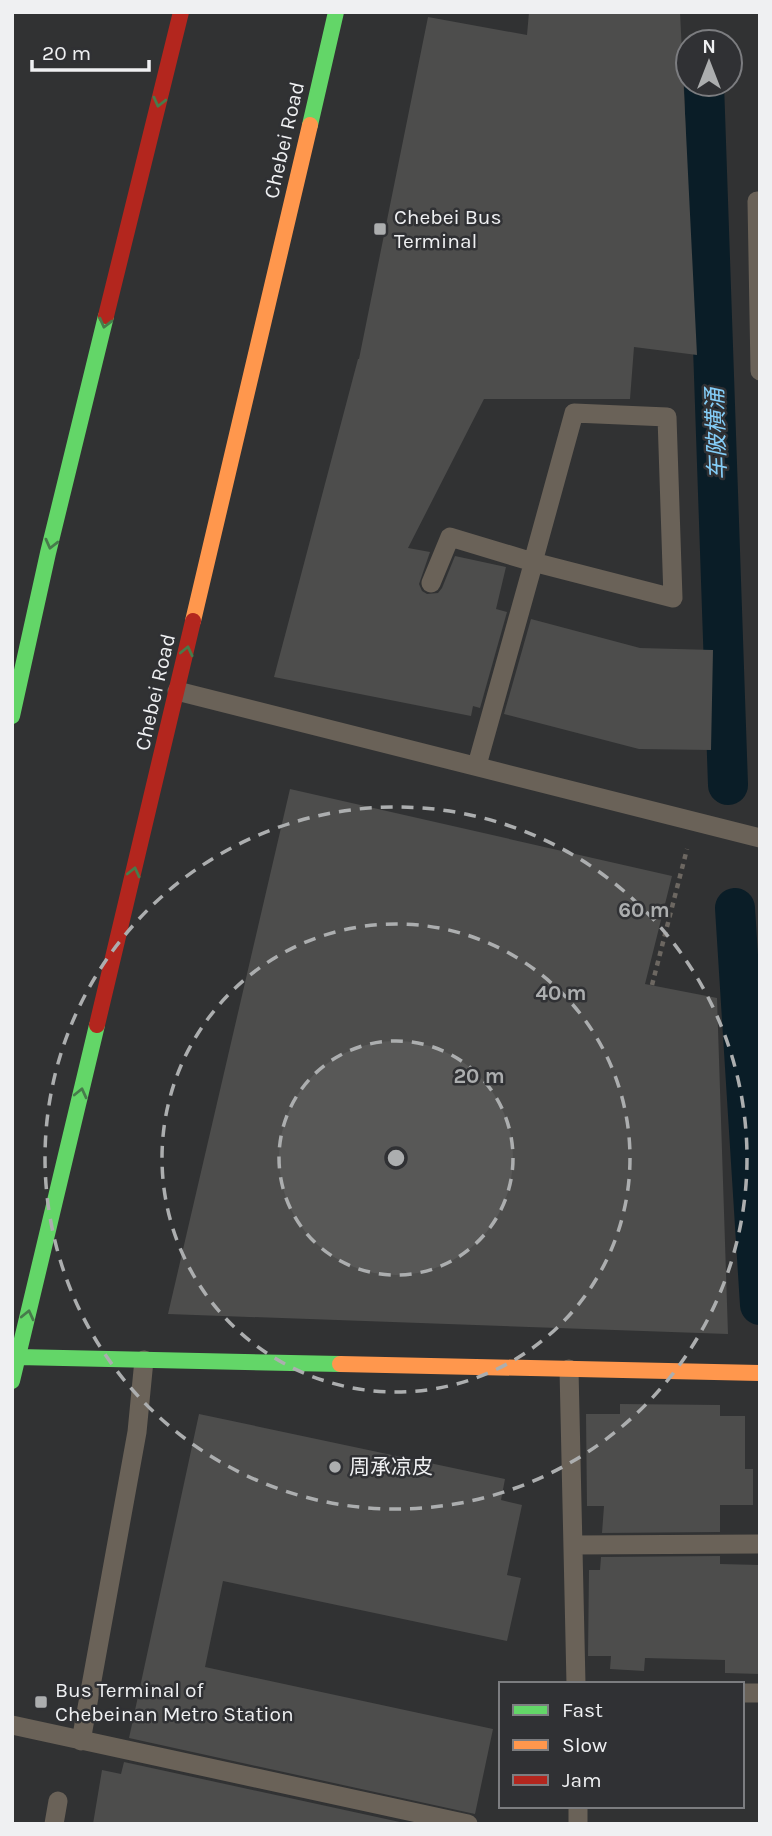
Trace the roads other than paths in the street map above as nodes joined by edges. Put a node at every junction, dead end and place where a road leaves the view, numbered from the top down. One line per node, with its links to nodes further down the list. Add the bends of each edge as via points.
1 (181, 12): 8 (main road, one-way to 8)
2 (336, 12): 7 (main road, Chebei Road, one-way to 2)
3 (760, 201): 4 (lane)
4 (760, 371)
5 (533, 562): 5 (lane, via 574,413 667,417 673,598); 6 (lane, via 450,537); 9 (lane)
6 (431, 583)
7 (177, 691): 9 (lane); 11 (main road, Chebei Road, one-way to 7)
8 (12, 716)
9 (477, 765): 10 (lane)
10 (760, 838)
11 (18, 1357): 12 (main road); 15 (main road, Chebei Road)
12 (144, 1360): 13 (main road); 20 (lane, via 137,1432)
13 (569, 1369): 14 (main road); 17 (lane)
14 (760, 1373)
15 (12, 1381)
16 (758, 1544): 17 (lane)
17 (574, 1545): 18 (lane)
18 (576, 1682)
19 (12, 1726): 20 (lane)
20 (81, 1741): 23 (lane)
21 (58, 1801): 22 (lane)
22 (54, 1824)
23 (468, 1824)

